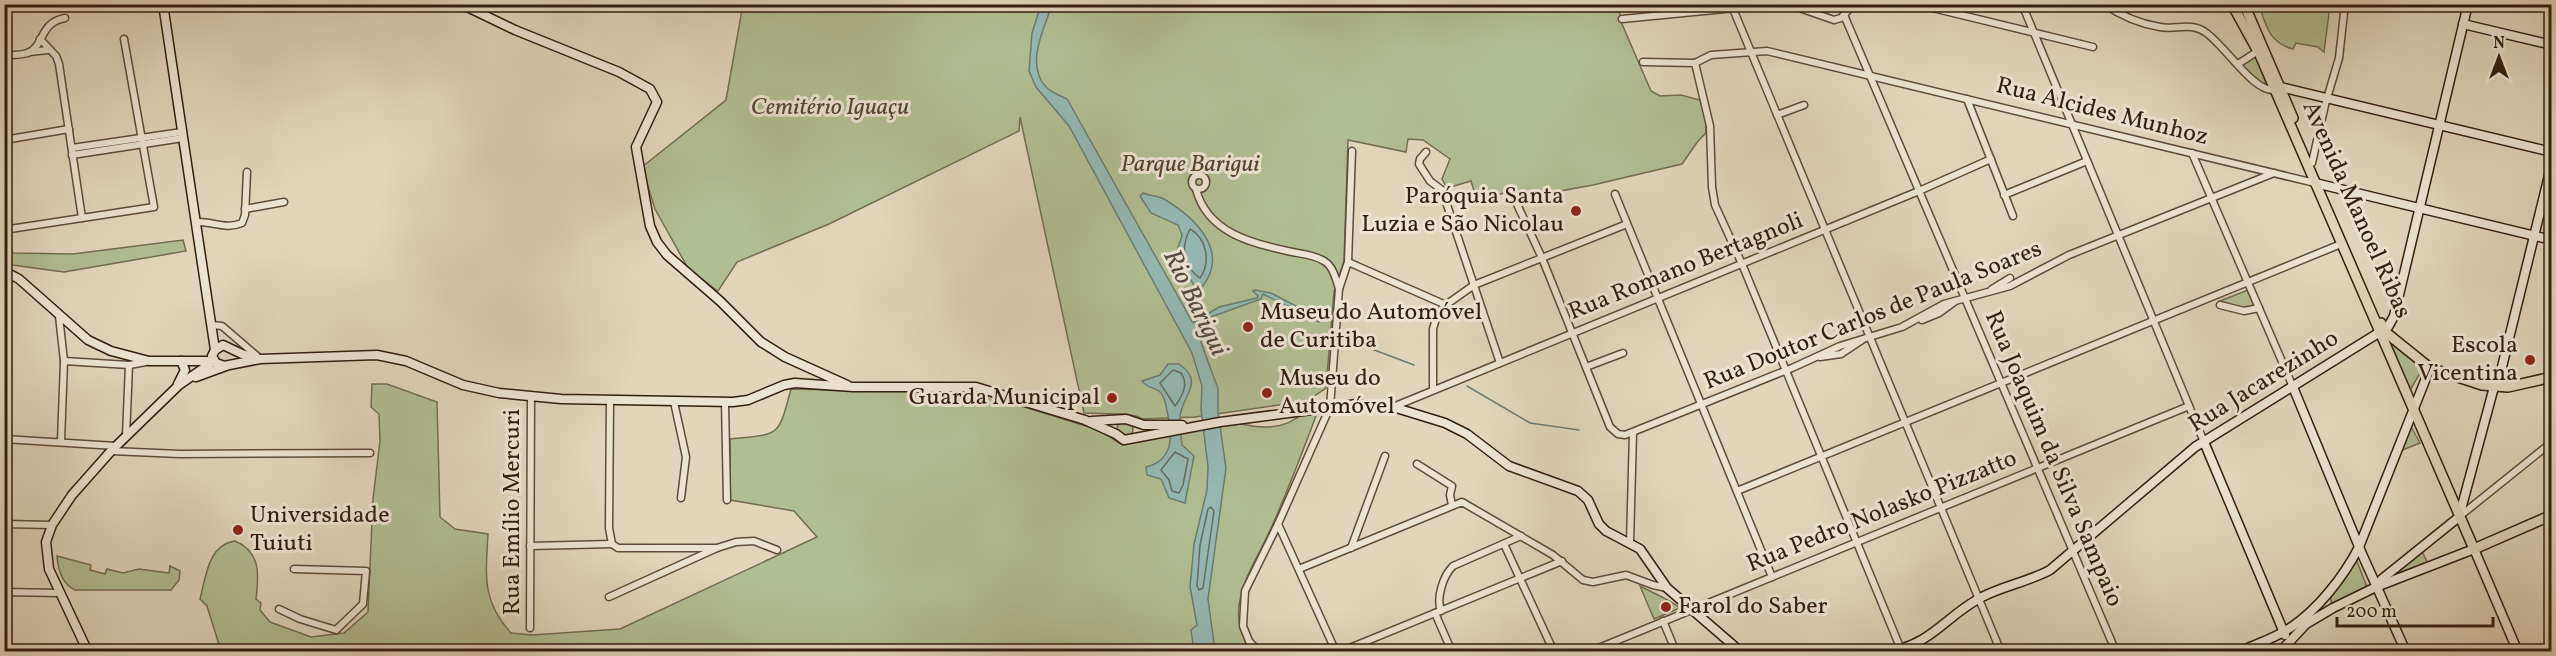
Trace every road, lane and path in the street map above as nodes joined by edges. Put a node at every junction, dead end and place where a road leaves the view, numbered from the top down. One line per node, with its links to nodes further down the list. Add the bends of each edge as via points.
1 (163, 4): 40 (main road)
2 (460, 4): 110 (main road, via 650,89 656,97 656,108 638,141 636,154 650,226 657,242 761,342)
3 (1776, 4): 13 (street)
4 (1788, 4): 14 (street, via 1830,20)
5 (1854, 4): 14 (street)
6 (1916, 4): 18 (street)
7 (2022, 4): 18 (street)
8 (2104, 4): 30 (street, via 2124,16 2157,27 2201,29)
9 (2232, 4): 24 (main road, Avenida Manoel Ribas)
10 (2244, 4): 32 (main road, Avenida Manoel Ribas)
11 (2345, 4): 34 (street, via 2339,58)
12 (2468, 4): 17 (main road)
13 (1732, 7): 16 (street); 26 (street)
14 (1844, 15): 31 (street, Rua Joaquim da Silva Sampaio)
15 (65, 18): 19 (street, via 50,24)
16 (1622, 19)
17 (2463, 24): 21 (main road); 38 (main road)
18 (2033, 32): 22 (street); 37 (street)
19 (40, 39): 23 (street); 25 (street)
20 (124, 39): 42 (street)
21 (2552, 45)
22 (2093, 47)
23 (48, 50): 25 (street); 39 (street, via 59,64)
24 (2258, 51): 30 (street); 32 (main road, Avenida Manoel Ribas)
25 (29, 52): 27 (street)
26 (1751, 52): 29 (street, Rua Alcides Munhoz, via 1711,55); 31 (street, Rua Alcides Munhoz, via 1772,52); 36 (street)
27 (13, 55)
28 (1642, 62): 29 (street, Rua Alcides Munhoz)
29 (1695, 63): 76 (street, via 1710,126 1715,206)
30 (2238, 64): 32 (street, via 2260,88)
31 (1870, 75): 33 (street, Rua Alcides Munhoz); 56 (street, Rua Joaquim da Silva Sampaio)
32 (2277, 89): 34 (main road); 50 (main road, Avenida Manoel Ribas); 54 (main road, Avenida Manoel Ribas)
33 (1967, 99): 37 (street, Rua Alcides Munhoz); 48 (street)
34 (2327, 99): 38 (main road); 50 (street)
35 (1804, 105): 36 (street)
36 (1777, 115): 69 (street)
37 (2072, 124): 47 (street, Rua Alcides Munhoz); 49 (street)
38 (2439, 125): 46 (main road); 62 (main road)
39 (69, 129): 41 (street); 43 (street)
40 (183, 135): 42 (street); 66 (main road)
41 (4, 140)
42 (142, 141): 43 (street); 65 (street, via 153,207)
43 (72, 151): 65 (street)
44 (1352, 151): 75 (street)
45 (1426, 152): 80 (street, via 1419,164 1430,181 1442,190)
46 (2552, 152)
47 (2192, 153): 53 (street, Rua Alcides Munhoz); 59 (street)
48 (1991, 159): 56 (street, Rua Romano Bertagnoli); 58 (street)
49 (2087, 161): 58 (street); 70 (street)
50 (2312, 163): 54 (main road, Avenida Manoel Ribas)
51 (2552, 163): 71 (main road)
52 (247, 172): 63 (street)
53 (2274, 173): 54 (street, Rua Alcides Munhoz); 59 (street, Rua Doutor Carlos de Paula Soares)
54 (2318, 184): 62 (main road, Rua Alcides Munhoz); 73 (main road, Avenida Manoel Ribas); 91 (main road, Avenida Manoel Ribas)
55 (1196, 189): 81 (street, via 1205,210 1228,231 1258,244 1323,260 1334,273)
56 (1919, 191): 69 (street, Rua Romano Bertagnoli); 84 (street, Rua Joaquim da Silva Sampaio)
57 (1615, 194): 67 (street)
58 (2004, 195): 64 (street)
59 (2212, 198): 70 (street, Rua Doutor Carlos de Paula Soares); 79 (street)
60 (284, 202): 63 (street)
61 (1516, 202): 74 (street)
62 (2420, 208): 71 (main road, Rua Alcides Munhoz); 91 (main road, via 2394,316)
63 (245, 209): 66 (street, via 244,219 238,225)
64 (2013, 216)
65 (82, 218): 68 (street)
66 (196, 222): 90 (main road)
67 (1627, 224): 74 (street); 83 (street)
68 (10, 229)
69 (1825, 230): 76 (street, Rua Romano Bertagnoli); 93 (street)
70 (2118, 236): 82 (street, Rua Doutor Carlos de Paula Soares, via 2069,255 2010,286); 89 (street)
71 (2534, 236): 72 (main road, Rua Alcides Munhoz); 112 (main road)
72 (2552, 240)
73 (2341, 244): 79 (street); 91 (main road, Avenida Manoel Ribas)
74 (1542, 258): 80 (street); 92 (street)
75 (1348, 262): 81 (street); 85 (street)
76 (1742, 264): 83 (street, Rua Romano Bertagnoli); 106 (street)
77 (4, 272): 88 (main road, via 19,279)
78 (2010, 278): 82 (street)
79 (2248, 282): 87 (street); 89 (street)
80 (1474, 285): 85 (street); 101 (street)
81 (1339, 290): 122 (street)
82 (1989, 291): 84 (street, Rua Doutor Carlos de Paula Soares)
83 (1658, 298): 92 (street, Rua Romano Bertagnoli); 119 (street)
84 (1965, 298): 93 (street, Rua Doutor Carlos de Paula Soares, via 1938,307 1910,324); 109 (street, Rua Joaquim da Silva Sampaio)
85 (1446, 305): 113 (street, via 1437,315 1433,329)
86 (2220, 305): 87 (street, via 2244,311)
87 (2259, 308): 111 (street)
88 (59, 316): 98 (street); 99 (main road, via 88,340 118,354)
89 (2153, 321): 109 (street); 121 (street)
90 (212, 325): 94 (main road); 96 (main road); 97 (street, via 222,326)
91 (2382, 332): 105 (main road, Avenida Manoel Ribas); 111 (main road, Rua Jacarezinho); 123 (main road)
92 (1572, 333): 101 (street, Rua Romano Bertagnoli); 104 (street)
93 (1867, 338): 106 (street, Rua Doutor Carlos de Paula Soares); 126 (street)
94 (230, 348): 96 (main road, via 223,345); 97 (main road); 103 (main road, via 234,355)
95 (1623, 353): 104 (street)
96 (214, 355): 100 (main road); 103 (main road, via 218,365); 108 (main road)
97 (260, 359): 103 (main road); 115 (main road, via 377,354 475,388)
98 (64, 361): 102 (street); 134 (street)
99 (149, 361): 100 (main road); 102 (street)
100 (181, 361): 114 (main road, via 185,370)
101 (1500, 363): 113 (street, Rua Romano Bertagnoli)
102 (129, 364): 131 (street)
103 (228, 365): 108 (main road)
104 (1586, 367): 129 (street, Rua Doutor Carlos de Paula Soares, via 1610,427 1618,434)
105 (2430, 368): 112 (main road, Avenida Manoel Ribas); 123 (main road)
106 (1786, 371): 119 (street, Rua Doutor Carlos de Paula Soares); 140 (street)
107 (2552, 377): 112 (main road, Avenida Manoel Ribas)
108 (187, 380): 114 (main road)
109 (2001, 383): 126 (street); 142 (street, Rua Joaquim da Silva Sampaio)
110 (853, 387): 118 (main road, via 789,384 748,400); 124 (main road, via 982,388)
111 (2293, 387): 135 (main road, Rua Jacarezinho); 156 (main road)
112 (2494, 387): 144 (main road)
113 (1433, 390): 120 (street, Rua Romano Bertagnoli)
114 (172, 392): 131 (main road)
115 (531, 397): 116 (main road); 162 (street, Rua Emílio Mercuri)
116 (610, 400): 117 (main road); 160 (street)
117 (674, 402): 118 (main road); 145 (street, via 685,449)
118 (725, 402): 146 (street)
119 (1701, 405): 129 (street, Rua Doutor Carlos de Paula Soares); 143 (street)
120 (1393, 406): 122 (main road); 159 (main road, via 1453,426 1509,466 1578,491 1602,528)
121 (2189, 406): 135 (street); 142 (street, Rua Pedro Nolasko Pizzatto)
122 (1330, 407): 128 (main road); 153 (street)
123 (2412, 408): 151 (main road); 155 (main road)
124 (1084, 420): 125 (main road); 130 (main road)
125 (1119, 420): 127 (main road); 130 (main road)
126 (1905, 422): 140 (street); 149 (street)
127 (1134, 423): 128 (main road); 133 (main road, via 1136,432)
128 (1165, 429): 133 (main road)
129 (1633, 433): 159 (street)
130 (1116, 434): 133 (main road)
131 (126, 436): 137 (main road)
132 (4, 439): 134 (street)
133 (1130, 439)
134 (61, 441): 137 (street)
135 (2204, 442): 169 (main road, Rua Jacarezinho); 191 (main road)
136 (2552, 442): 147 (street)
137 (113, 448): 138 (street, via 180,454); 154 (main road)
138 (370, 453)
139 (1385, 456): 166 (street)
140 (1821, 456): 143 (street); 158 (street)
141 (1417, 464): 148 (street, via 1452,486)
142 (2037, 468): 149 (street, Rua Pedro Nolasko Pizzatto); 169 (street, Rua Joaquim da Silva Sampaio)
143 (1737, 491): 176 (street)
144 (2465, 497): 147 (street); 151 (main road)
145 (681, 498)
146 (727, 500)
147 (2477, 502): 151 (street)
148 (1452, 505): 157 (street, via 1462,502); 166 (street)
149 (1941, 508): 158 (street, Rua Pedro Nolasko Pizzatto); 184 (street)
150 (2552, 515): 167 (main road)
151 (2459, 517): 167 (main road); 178 (main road)
152 (4, 524): 154 (street)
153 (1278, 524): 174 (street); 196 (street, via 1243,600 1245,633)
154 (52, 525): 182 (main road, via 46,559)
155 (2367, 527): 156 (main road); 164 (main road)
156 (2351, 529): 164 (main road)
157 (1521, 536): 161 (street); 170 (street)
158 (1857, 542): 176 (street, Rua Pedro Nolasko Pizzatto); 194 (street)
159 (1630, 543): 179 (main road, via 1644,554)
160 (612, 544): 162 (street); 163 (street, via 618,548)
161 (1504, 544): 177 (street); 188 (street, via 1450,569 1438,599)
162 (530, 546): 190 (street, Rua Emílio Mercuri)
163 (682, 547): 165 (street); 171 (street)
164 (2359, 547): 172 (main road); 175 (main road)
165 (717, 548): 168 (street, via 754,541); 171 (street)
166 (1351, 548): 174 (street)
167 (2474, 549): 178 (main road); 209 (main road)
168 (777, 550)
169 (2073, 552): 184 (main road, Rua Jacarezinho, via 2041,575); 205 (street, Rua Joaquim da Silva Sampaio)
170 (1562, 561): 177 (street); 179 (street, via 1588,581 1626,575)
171 (684, 562): 183 (street)
172 (2349, 565): 175 (main road); 180 (main road)
173 (294, 569): 186 (street, via 366,571 363,604 336,630)
174 (1299, 570): 197 (street)
175 (2370, 572): 178 (main road)
176 (1772, 577): 187 (street, Rua Pedro Nolasko Pizzatto)
177 (1520, 578): 188 (street); 199 (street)
178 (2376, 587): 185 (main road); 208 (main road)
179 (1667, 588): 187 (main road)
180 (2330, 588): 185 (main road, via 2326,602); 191 (main road)
181 (4, 592): 182 (street)
182 (59, 593): 195 (main road)
183 (609, 597)
184 (1979, 599): 194 (main road, Rua Jacarezinho, via 1937,631); 204 (street)
185 (2333, 608): 193 (main road)
186 (279, 609)
187 (1692, 609): 189 (street, Rua Pedro Nolasko Pizzatto); 202 (main road)
188 (1438, 612): 197 (street); 198 (street)
189 (1662, 621): 200 (street, Rua Pedro Nolasko Pizzatto); 201 (street)
190 (530, 628)
191 (2283, 632): 192 (main road); 193 (main road)
192 (2272, 637): 206 (main road); 207 (main road)
193 (2293, 638): 207 (main road)
194 (1902, 650): 203 (main road, Rua Jacarezinho)
195 (88, 651)
196 (1259, 651)
197 (1338, 651)
198 (1452, 651)
199 (1554, 651)
200 (1589, 651)
201 (1676, 651)
202 (1741, 651)
203 (1888, 651)
204 (2001, 651)
205 (2116, 651)
206 (2239, 651)
207 (2280, 651)
208 (2406, 651)
209 (2518, 651)

